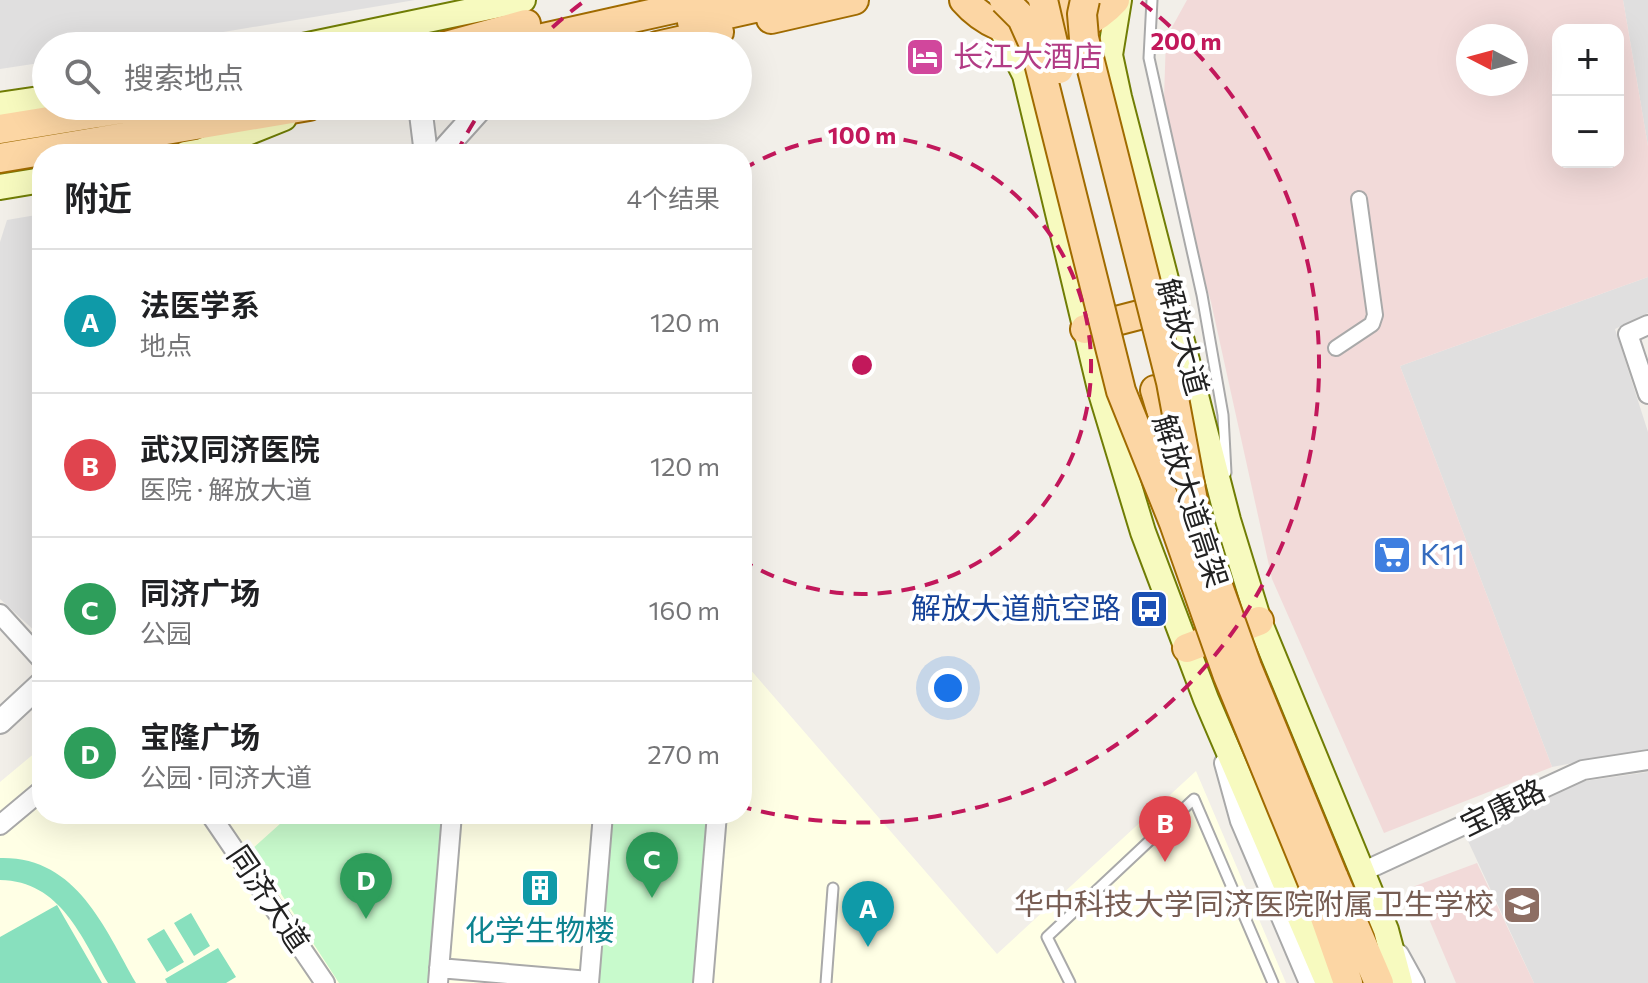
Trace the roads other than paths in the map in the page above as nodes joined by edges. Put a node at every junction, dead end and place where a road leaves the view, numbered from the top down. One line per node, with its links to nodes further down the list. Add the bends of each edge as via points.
1 (523, 0): 14 (main road)
2 (632, 0): 15 (main road)
3 (713, 0): 16 (main road)
4 (790, 0): 17 (main road)
5 (854, 0): 18 (main road)
6 (1043, 0): 42 (main road, 解放大道高架, bridge, via 1138,395)
7 (1060, 0): 42 (main road, 解放大道高架, bridge)
8 (1073, 0): 13 (main road)
9 (1085, 0): 42 (main road, bridge, via 1084,38 1171,382)
10 (1117, 0): 13 (main road, via 1063,32 1029,34); 36 (main road, 解放大道, via 1110,55)
11 (1152, 0): 41 (lane, via 1151,72 1218,385)
12 (964, 1): 13 (main road)
13 (1004, 9): 38 (main road, via 1025,75); 42 (main road, bridge, via 1022,18 1035,47 1121,391)
14 (370, 32)
15 (503, 32)
16 (571, 32)
17 (647, 32)
18 (717, 32)
19 (32, 100): 20 (main road)
20 (0, 105)
21 (55, 120): 26 (main road)
22 (229, 120): 27 (main road)
23 (277, 120): 28 (main road)
24 (422, 120): 29 (street)
25 (470, 120): 30 (street)
26 (0, 129)
27 (89, 144)
28 (219, 144)
29 (425, 144)
30 (449, 144)
31 (32, 154): 32 (main road)
32 (2, 159)
33 (32, 182): 34 (main road)
34 (0, 187)
35 (1359, 199): 39 (street, via 1375,315 1372,324)
36 (1174, 306): 38 (main road); 41 (main road, 解放大道)
37 (1648, 325): 40 (street, via 1628,334)
38 (1085, 329): 45 (main road, via 1143,532)
39 (1336, 348)
40 (1648, 394)
41 (1228, 520): 44 (main road, 解放大道)
42 (1187, 528): 57 (main road, 解放大道高架, bridge, via 1247,667)
43 (0, 614): 46 (street)
44 (1259, 621): 45 (main road); 56 (main road, 解放大道)
45 (1187, 648): 60 (main road)
46 (32, 649)
47 (32, 692): 48 (street)
48 (0, 722)
49 (1648, 760): 56 (street, 宝康路, via 1583,770)
50 (32, 798): 55 (street)
51 (217, 824): 63 (street, 同济大道)
52 (451, 824): 61 (street)
53 (602, 824): 62 (street)
54 (716, 824): 64 (street)
55 (0, 825)
56 (1362, 872): 59 (main road, 解放大道)
57 (1324, 881): 69 (main road, 解放大道高架); 70 (main road, 解放大道高架)
58 (833, 888): 65 (lane)
59 (1386, 930): 71 (main road, 解放大道); 72 (street)
60 (1316, 975): 68 (main road)
61 (438, 976): 62 (street)
62 (589, 982)
63 (325, 983)
64 (703, 983)
65 (826, 983)
66 (1070, 983): 67 (lane, via 1047,937 1194,799)
67 (1273, 983)
68 (1328, 983)
69 (1348, 983)
70 (1379, 983)
71 (1400, 983)
72 (1415, 983)

